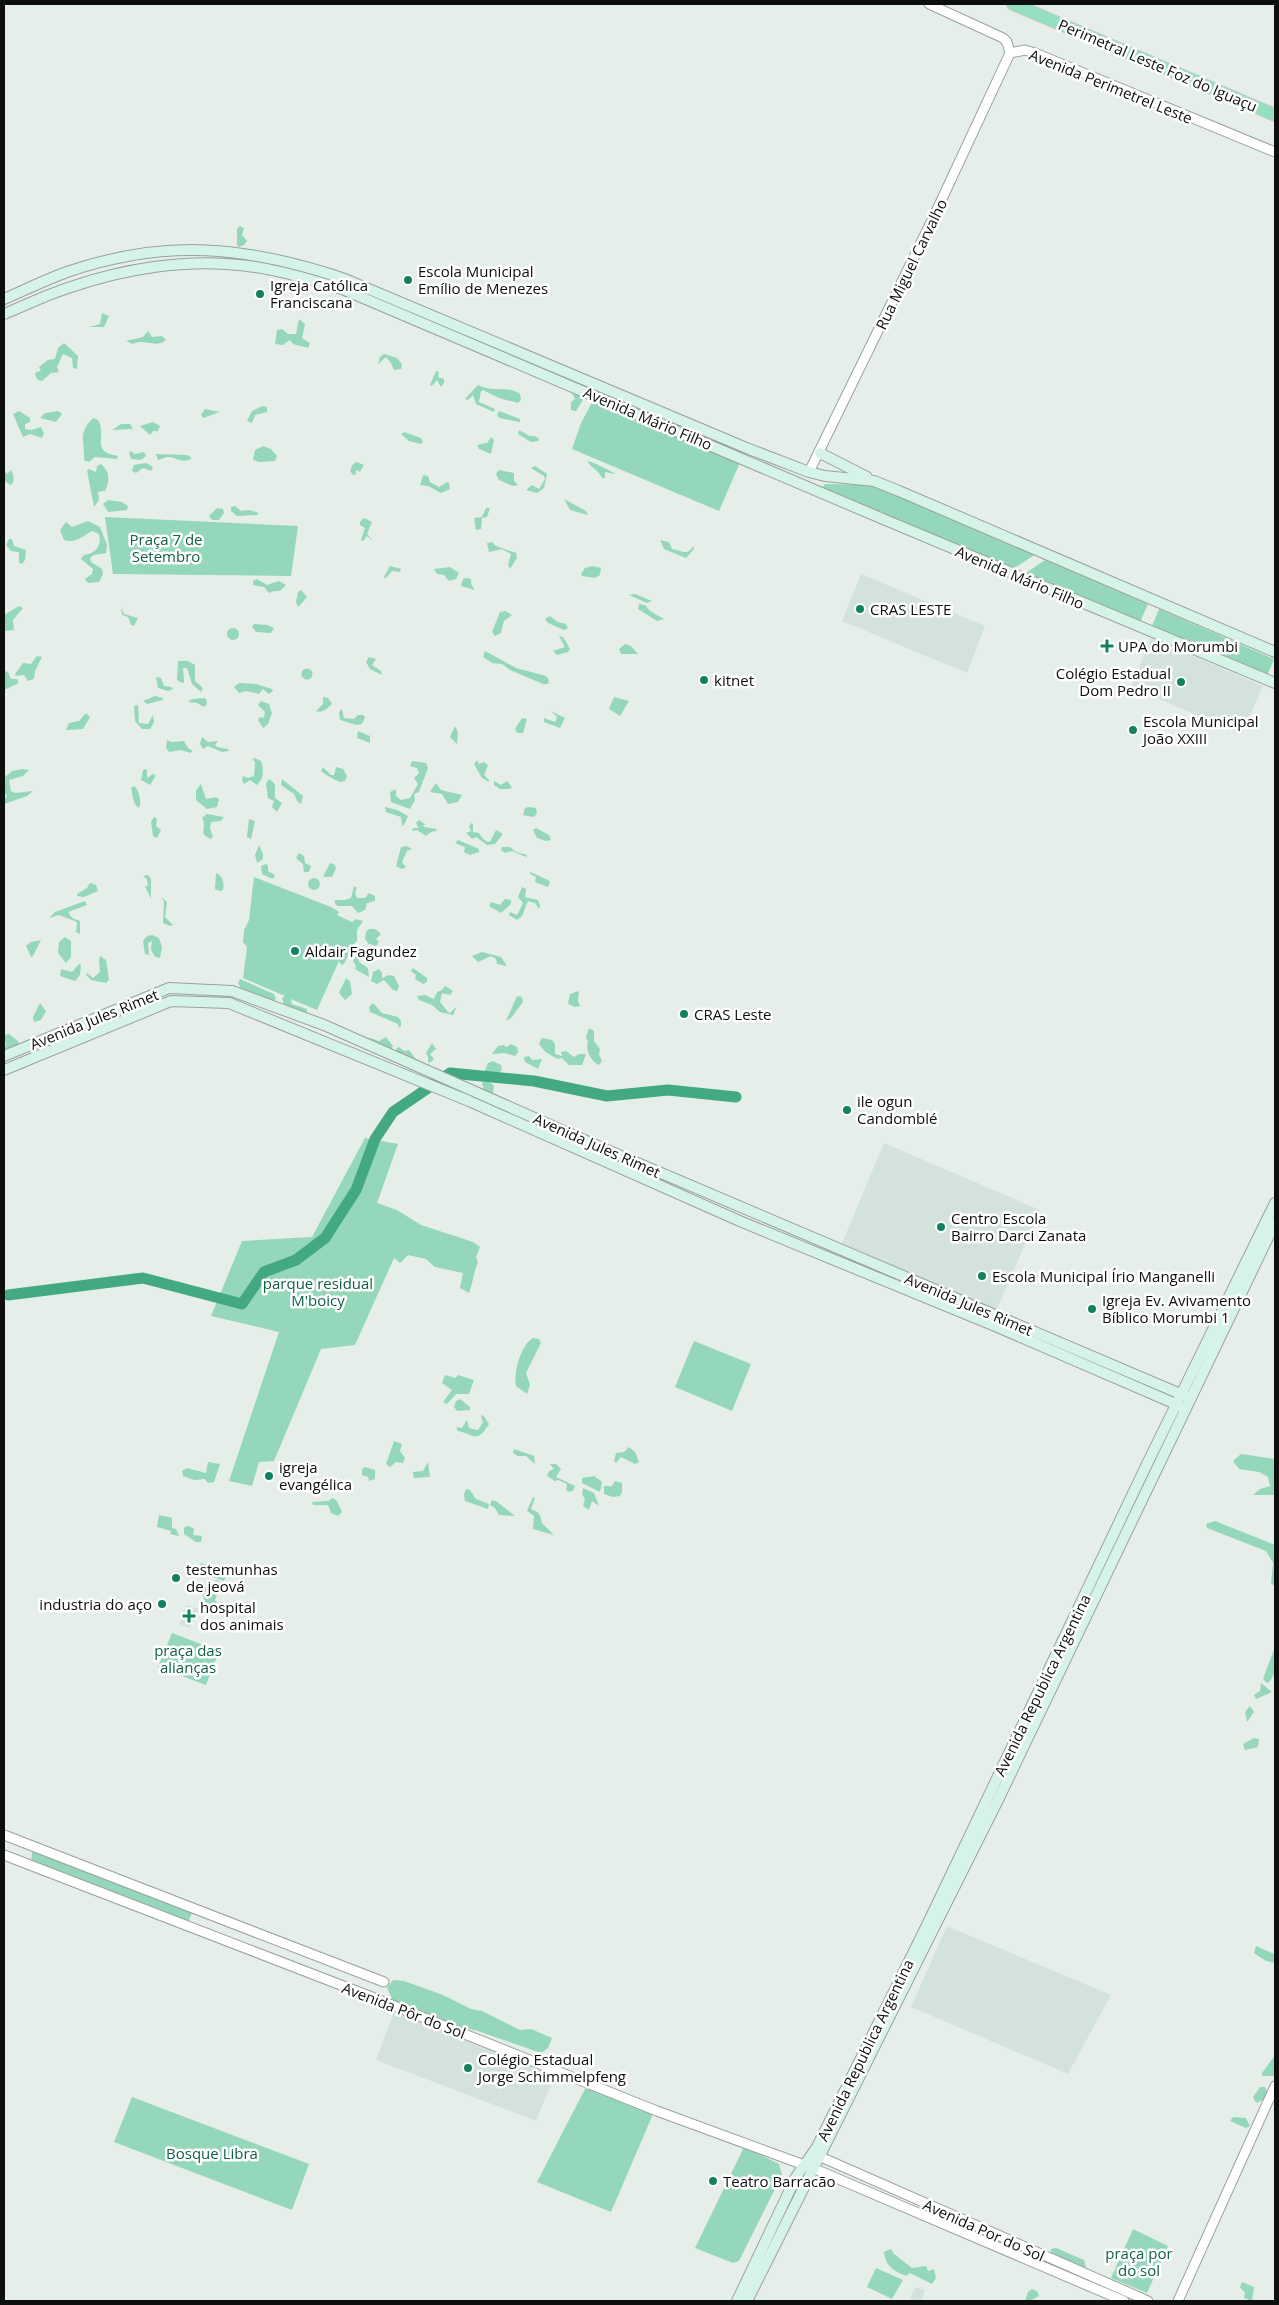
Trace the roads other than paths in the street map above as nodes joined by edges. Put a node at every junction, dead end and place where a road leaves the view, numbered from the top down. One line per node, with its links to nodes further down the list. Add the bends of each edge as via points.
1 (929, 4): 3 (street, Avenida Perimetrel Leste, via 1003,38 1008,42)
2 (1013, 4): 4 (highway, Perimetral Leste Foz do Iguaçu)
3 (1010, 53): 5 (street, Avenida Perimetrel Leste, via 1025,50 1035,53); 8 (street, Rua Miguel Carvalho)
4 (1275, 115)
5 (1275, 152)
6 (4, 299): 9 (main road, Avenida Mário Filho, via 67,272 154,251 207,249 271,257 344,279)
7 (4, 314): 12 (main road, Avenida Mário Filho, via 70,287 138,270 206,263 240,265 294,275 342,289)
8 (820, 453): 9 (street, Rua Miguel Carvalho); 10 (main road)
9 (809, 472): 10 (main road, Avenida Mário Filho)
10 (874, 481): 11 (main road, Avenida Mário Filho)
11 (1275, 652)
12 (1275, 683)
13 (4, 1056): 17 (main road, Avenida Jules Rimet, via 169,988 232,991 333,1029 607,1150)
14 (4, 1070): 18 (main road, Avenida Jules Rimet, via 171,1001 230,1003 460,1097 742,1222)
15 (1275, 1203): 17 (main road, Avenida Republica Argentina)
16 (1275, 1223): 17 (main road, Avenida Republica Argentina)
17 (1186, 1396): 18 (main road, Avenida Republica Argentina)
18 (1181, 1407): 19 (main road, Avenida Republica Argentina); 20 (main road, Avenida Republica Argentina)
19 (1120, 1521): 20 (main road); 25 (main road, Avenida Republica Argentina)
20 (1122, 1541): 25 (main road, Avenida Republica Argentina, via 998,1800)
21 (4, 1835): 23 (street, Avenida Pôr do Sol)
22 (4, 1855): 26 (street, Avenida Pôr do Sol, via 657,2111)
23 (384, 1982)
24 (1275, 2086): 32 (street)
25 (817, 2156): 26 (main road, Avenida Republica Argentina); 27 (main road, Avenida Republica Argentina); 31 (street, Avenida Por do Sol)
26 (804, 2165): 27 (street, Avenida Pôr do Sol); 28 (main road, Avenida Republica Argentina, via 775,2218)
27 (815, 2169): 29 (main road, Avenida Republica Argentina); 30 (street, Avenida Por do Sol)
28 (737, 2301)
29 (747, 2301)
30 (1124, 2301)
31 (1148, 2301)
32 (1178, 2301)

